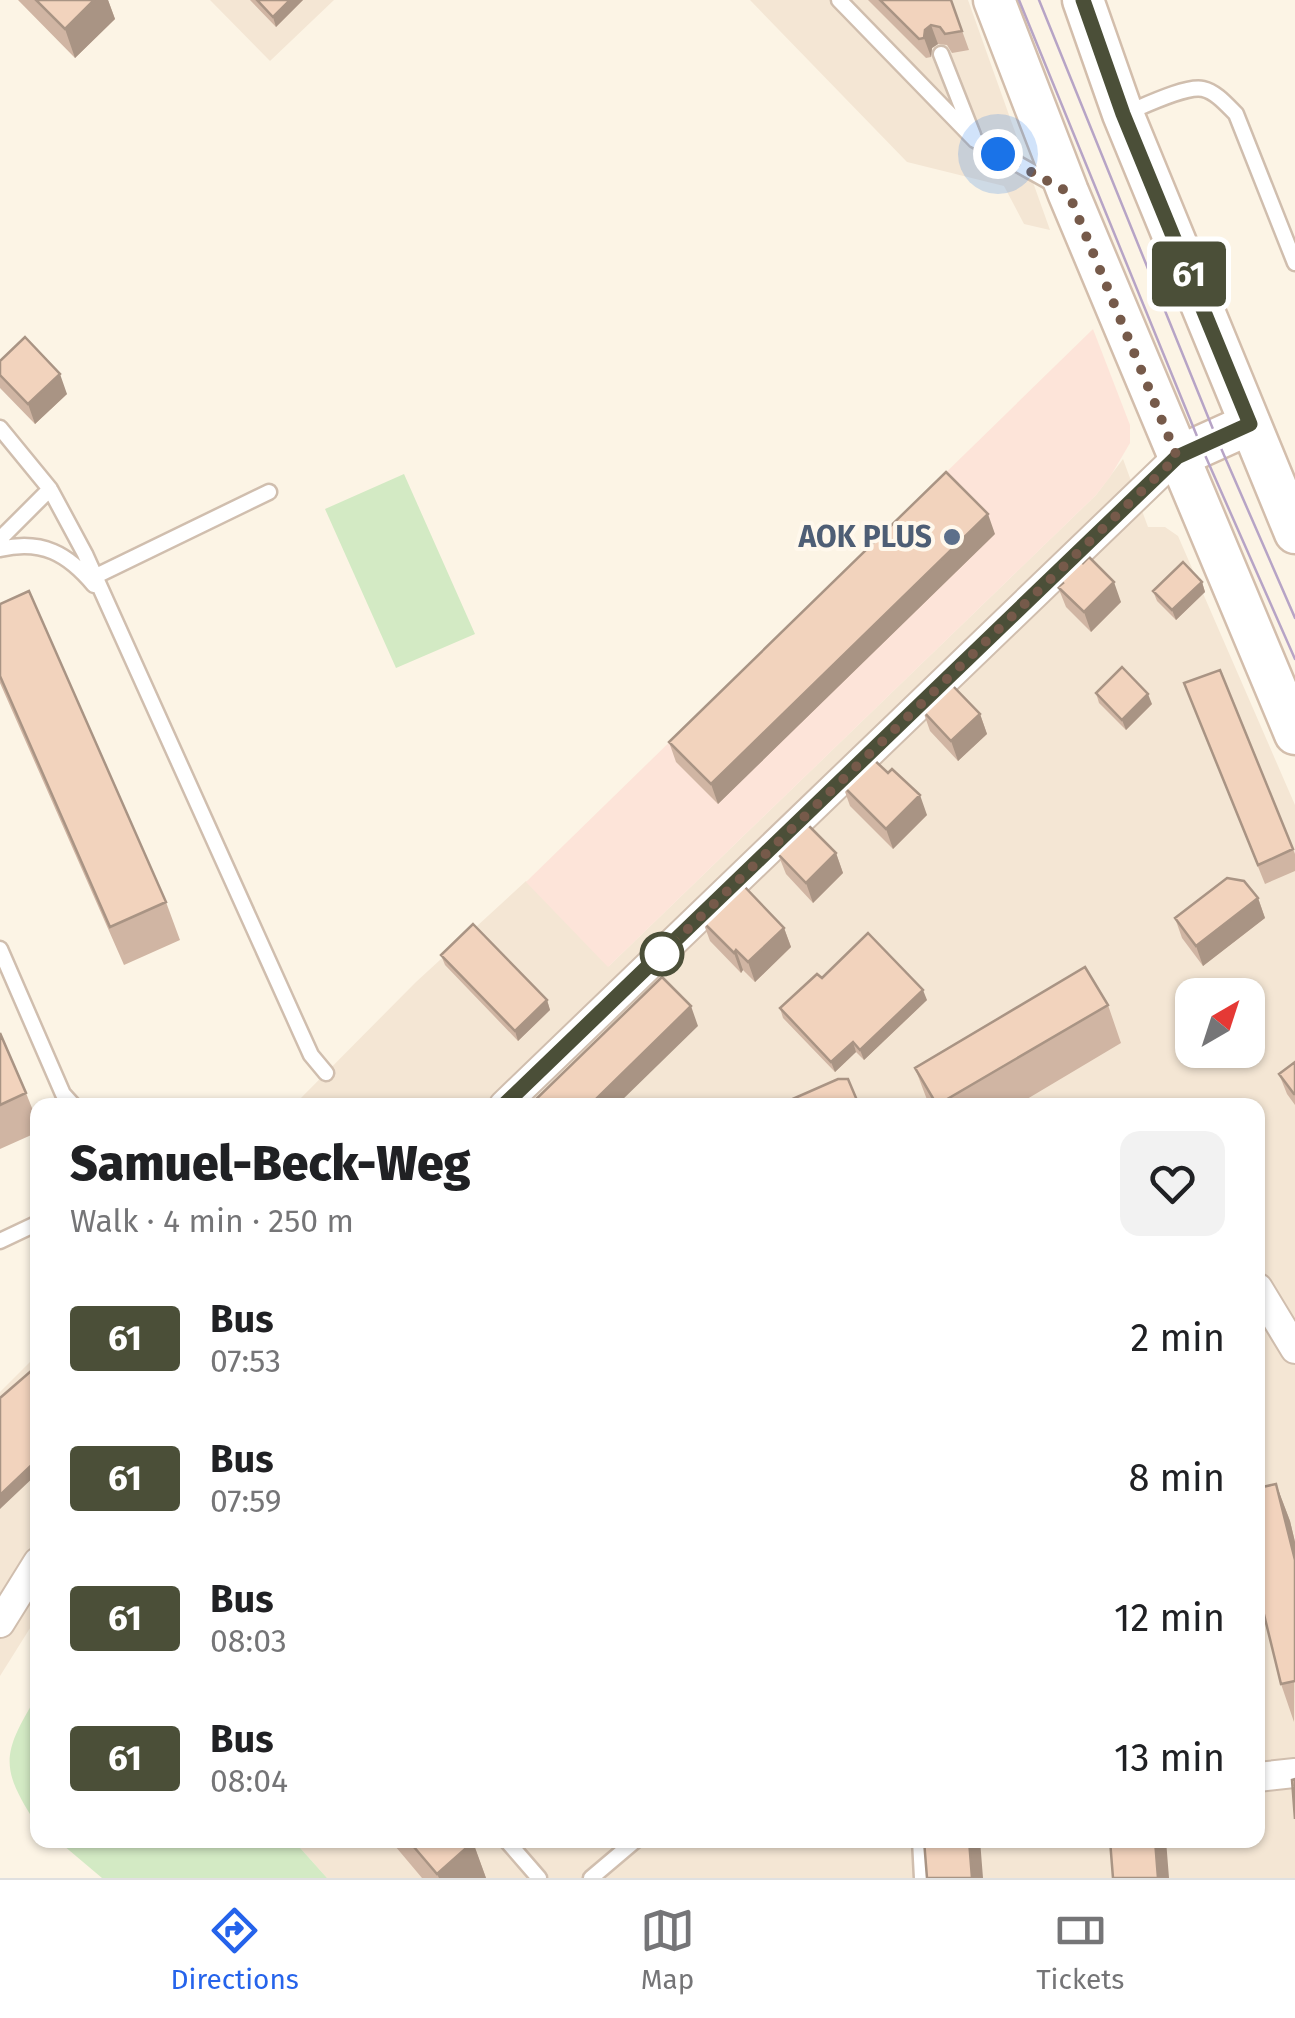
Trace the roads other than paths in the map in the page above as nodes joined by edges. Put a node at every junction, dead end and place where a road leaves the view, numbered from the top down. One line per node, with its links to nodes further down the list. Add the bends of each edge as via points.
1 (839, 0): 6 (lane)
2 (994, 0): 7 (main road)
3 (1083, 0): 5 (main road)
4 (941, 54): 6 (lane)
5 (1123, 114): 8 (lane, via 1194,88 1220,98 1236,114); 9 (main road)
6 (975, 140): 7 (lane)
7 (1068, 192): 11 (main road)
8 (1295, 263)
9 (1250, 424): 11 (main road); 14 (main road)
10 (0, 428): 12 (lane)
11 (1177, 457): 19 (main road); 23 (street)
12 (50, 490): 15 (lane); 17 (lane)
13 (269, 492): 17 (lane)
14 (1295, 533)
15 (0, 539)
16 (0, 549): 18 (lane, via 28,545 58,552)
17 (96, 576): 18 (lane)
18 (106, 598): 21 (lane, via 301,1034)
19 (1295, 734)
20 (0, 949): 22 (lane)
21 (326, 1073)
22 (67, 1098)
23 (511, 1098)
24 (30, 1227): 25 (lane)
25 (0, 1240)
26 (1265, 1300): 27 (street)
27 (1295, 1349)
28 (30, 1575): 29 (street)
29 (0, 1623)
30 (1295, 1773): 31 (street)
31 (1265, 1776)
32 (513, 1848): 35 (lane)
33 (627, 1848): 36 (lane)
34 (920, 1848): 37 (lane)
35 (539, 1878)
36 (591, 1878)
37 (922, 1878)

